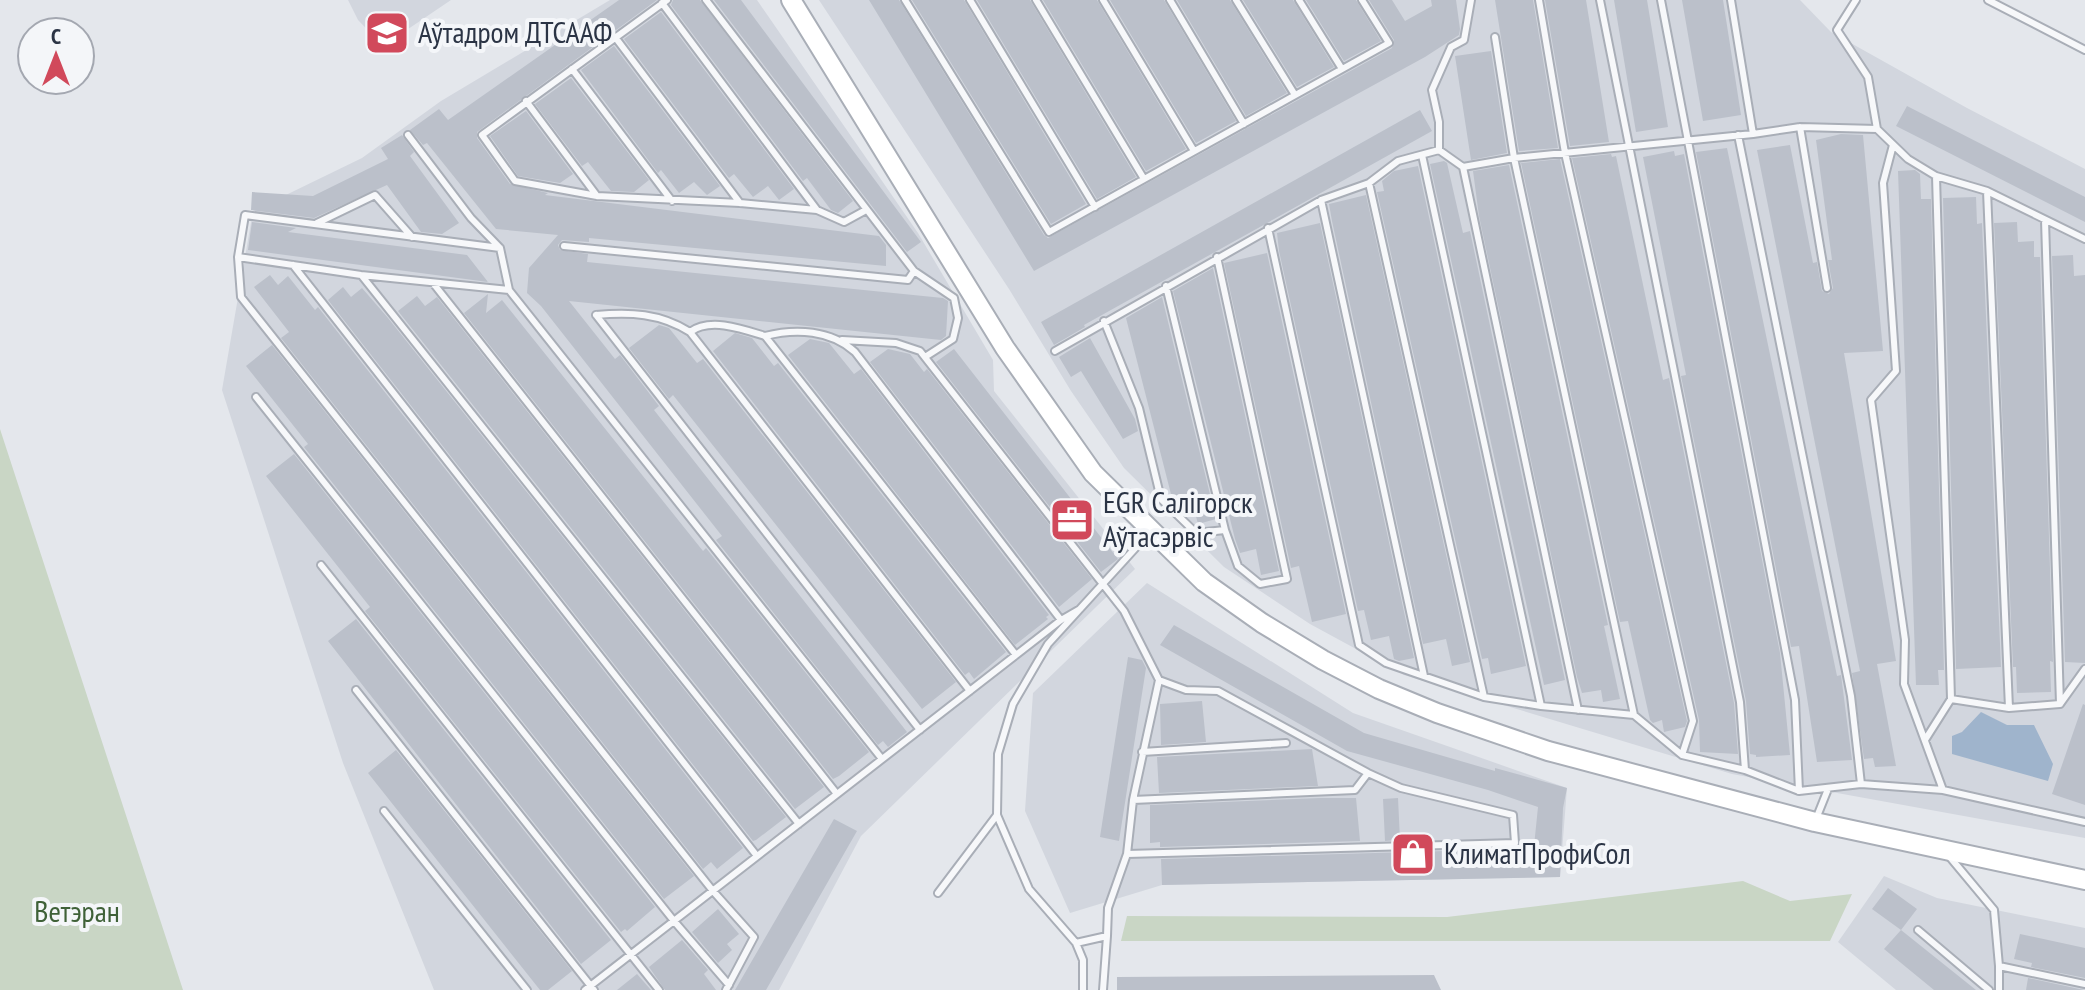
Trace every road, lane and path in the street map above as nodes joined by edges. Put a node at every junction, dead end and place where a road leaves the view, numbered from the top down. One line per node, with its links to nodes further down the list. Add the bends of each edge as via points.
1 (706, 0): 51 (lane)
2 (791, 0): 76 (main road, via 1005,348 1093,473)
3 (905, 0): 49 (lane, via 1049,232)
4 (970, 0): 49 (lane)
5 (1036, 0): 42 (lane)
6 (1103, 0): 36 (lane)
7 (1170, 0): 26 (lane)
8 (1236, 0): 24 (lane)
9 (1299, 0): 23 (lane)
10 (1362, 0): 23 (lane, via 1389,43)
11 (1471, 0): 35 (lane, via 1464,40 1451,47 1432,90)
12 (1539, 0): 37 (lane)
13 (1600, 0): 34 (lane)
14 (1661, 0): 32 (lane)
15 (1731, 0): 29 (lane)
16 (1856, 0): 28 (lane, via 1837,30 1868,77)
17 (1988, 0): 21 (lane)
18 (665, 2): 19 (lane); 50 (lane)
19 (615, 37): 22 (lane); 48 (lane)
20 (1495, 37): 39 (lane)
21 (2085, 50)
22 (572, 69): 25 (lane); 47 (lane)
23 (1342, 69): 24 (lane)
24 (1295, 95): 26 (lane)
25 (526, 101): 45 (lane); 45 (lane, via 482,135 515,181)
26 (1244, 124): 36 (lane)
27 (1800, 127): 28 (lane); 29 (lane); 66 (lane)
28 (1877, 129): 33 (lane)
29 (1753, 134): 31 (lane)
30 (408, 135): 58 (lane)
31 (1738, 135): 32 (lane); 102 (lane, via 1851,696)
32 (1686, 140): 34 (lane); 105 (lane, via 1795,700)
33 (1893, 145): 41 (lane); 95 (lane, via 1883,183 1896,371 1871,400 1905,640 1904,684)
34 (1627, 146): 37 (lane); 100 (lane, via 1740,702)
35 (1439, 150): 38 (lane); 40 (lane)
36 (1194, 151): 42 (lane)
37 (1565, 153): 39 (lane); 98 (lane, via 1693,721)
38 (1422, 155): 43 (lane, via 1398,161); 90 (lane)
39 (1514, 158): 40 (lane); 93 (lane)
40 (1463, 167): 92 (lane)
41 (1936, 176): 44 (lane); 88 (lane)
42 (1144, 179): 49 (lane)
43 (1369, 183): 46 (lane); 87 (lane)
44 (1987, 191): 52 (lane); 91 (lane)
45 (597, 196): 47 (lane)
46 (1321, 200): 54 (lane); 83 (lane)
47 (672, 201): 48 (lane)
48 (740, 203): 50 (lane)
49 (1095, 207)
50 (817, 210): 51 (lane, via 844,222)
51 (866, 210): 62 (lane)
52 (2045, 220): 56 (lane); 89 (lane)
53 (317, 223): 55 (lane); 55 (lane, via 375,195); 59 (lane, via 245,215)
54 (1268, 228): 60 (lane); 83 (lane, via 1359,645 1386,663)
55 (412, 237): 58 (lane)
56 (2085, 239)
57 (564, 246): 62 (lane, via 908,280)
58 (500, 248): 67 (lane)
59 (238, 257): 61 (lane); 117 (lane, via 241,297)
60 (1217, 257): 65 (lane); 75 (lane, via 1287,579 1260,584 1238,566)
61 (293, 265): 63 (lane); 115 (lane)
62 (914, 271): 73 (lane, via 954,298 958,318 953,339)
63 (361, 275): 64 (lane); 112 (lane)
64 (433, 283): 67 (lane); 106 (lane)
65 (1166, 286): 68 (lane); 75 (lane)
66 (1827, 288)
67 (509, 290): 99 (lane)
68 (1104, 321): 72 (lane); 75 (lane, via 1139,408 1161,499 1196,533)
69 (690, 332): 70 (lane, via 697,327 736,326); 86 (lane); 94 (lane, via 671,320 629,312 596,315)
70 (765, 336): 71 (lane, via 788,330); 81 (lane)
71 (842, 340): 73 (lane, via 896,343); 80 (lane)
72 (1055, 351)
73 (925, 357): 78 (lane)
74 (256, 397): 119 (lane)
75 (1225, 530)
76 (1150, 532): 78 (lane); 110 (main road, via 1204,582 1262,623 1379,689 1548,751)
77 (321, 565): 123 (lane)
78 (1104, 585): 79 (lane); 84 (lane, via 1124,611)
79 (1080, 609): 80 (lane); 109 (lane, via 1048,644 1013,704 998,754)
80 (1061, 620): 81 (lane)
81 (1016, 655): 86 (lane)
82 (2085, 669): 89 (lane)
83 (1424, 676): 87 (lane)
84 (1159, 680): 97 (lane); 101 (lane, via 1186,690 1218,691)
85 (356, 690): 127 (lane)
86 (970, 691): 94 (lane)
87 (1484, 697): 90 (lane)
88 (1951, 699): 91 (lane); 95 (lane)
89 (2060, 704): 91 (lane)
90 (1541, 706): 92 (lane)
91 (2009, 708)
92 (1578, 710): 93 (lane)
93 (1634, 715): 98 (lane)
94 (920, 730): 99 (lane)
95 (1925, 740): 104 (lane)
96 (1286, 743): 97 (lane)
97 (1142, 752): 107 (lane)
98 (1682, 755): 100 (lane)
99 (882, 759): 106 (lane)
100 (1745, 770): 105 (lane)
101 (1368, 773): 107 (lane, via 1355,790); 114 (lane, via 1401,788 1513,815 1515,843)
102 (1861, 784): 103 (lane); 104 (lane)
103 (1828, 789): 105 (lane); 110 (lane)
104 (1943, 790): 111 (lane)
105 (1799, 791)
106 (837, 794): 112 (lane)
107 (1133, 800): 114 (lane)
108 (384, 811): 128 (lane)
109 (997, 815): 118 (lane); 122 (lane, via 1029,889)
110 (1815, 822): 113 (main road)
111 (2085, 822)
112 (799, 824): 115 (lane)
113 (1945, 850): 116 (main road); 124 (lane, via 1994,910)
114 (1127, 854): 121 (lane, via 1108,908)
115 (757, 856): 117 (lane)
116 (2085, 880)
117 (713, 891): 119 (lane); 126 (lane, via 754,937)
118 (938, 893)
119 (674, 921): 123 (lane); 126 (lane)
120 (1918, 930): 132 (lane)
121 (1107, 936): 122 (lane); 131 (lane)
122 (1076, 943): 130 (lane, via 1083,960)
123 (631, 954): 127 (lane); 129 (lane)
124 (1999, 966): 125 (lane); 133 (lane)
125 (2085, 984)
126 (728, 988)
127 (589, 989)
128 (527, 990)
129 (659, 990)
130 (1083, 990)
131 (1103, 990)
132 (1989, 990)
133 (1999, 990)

